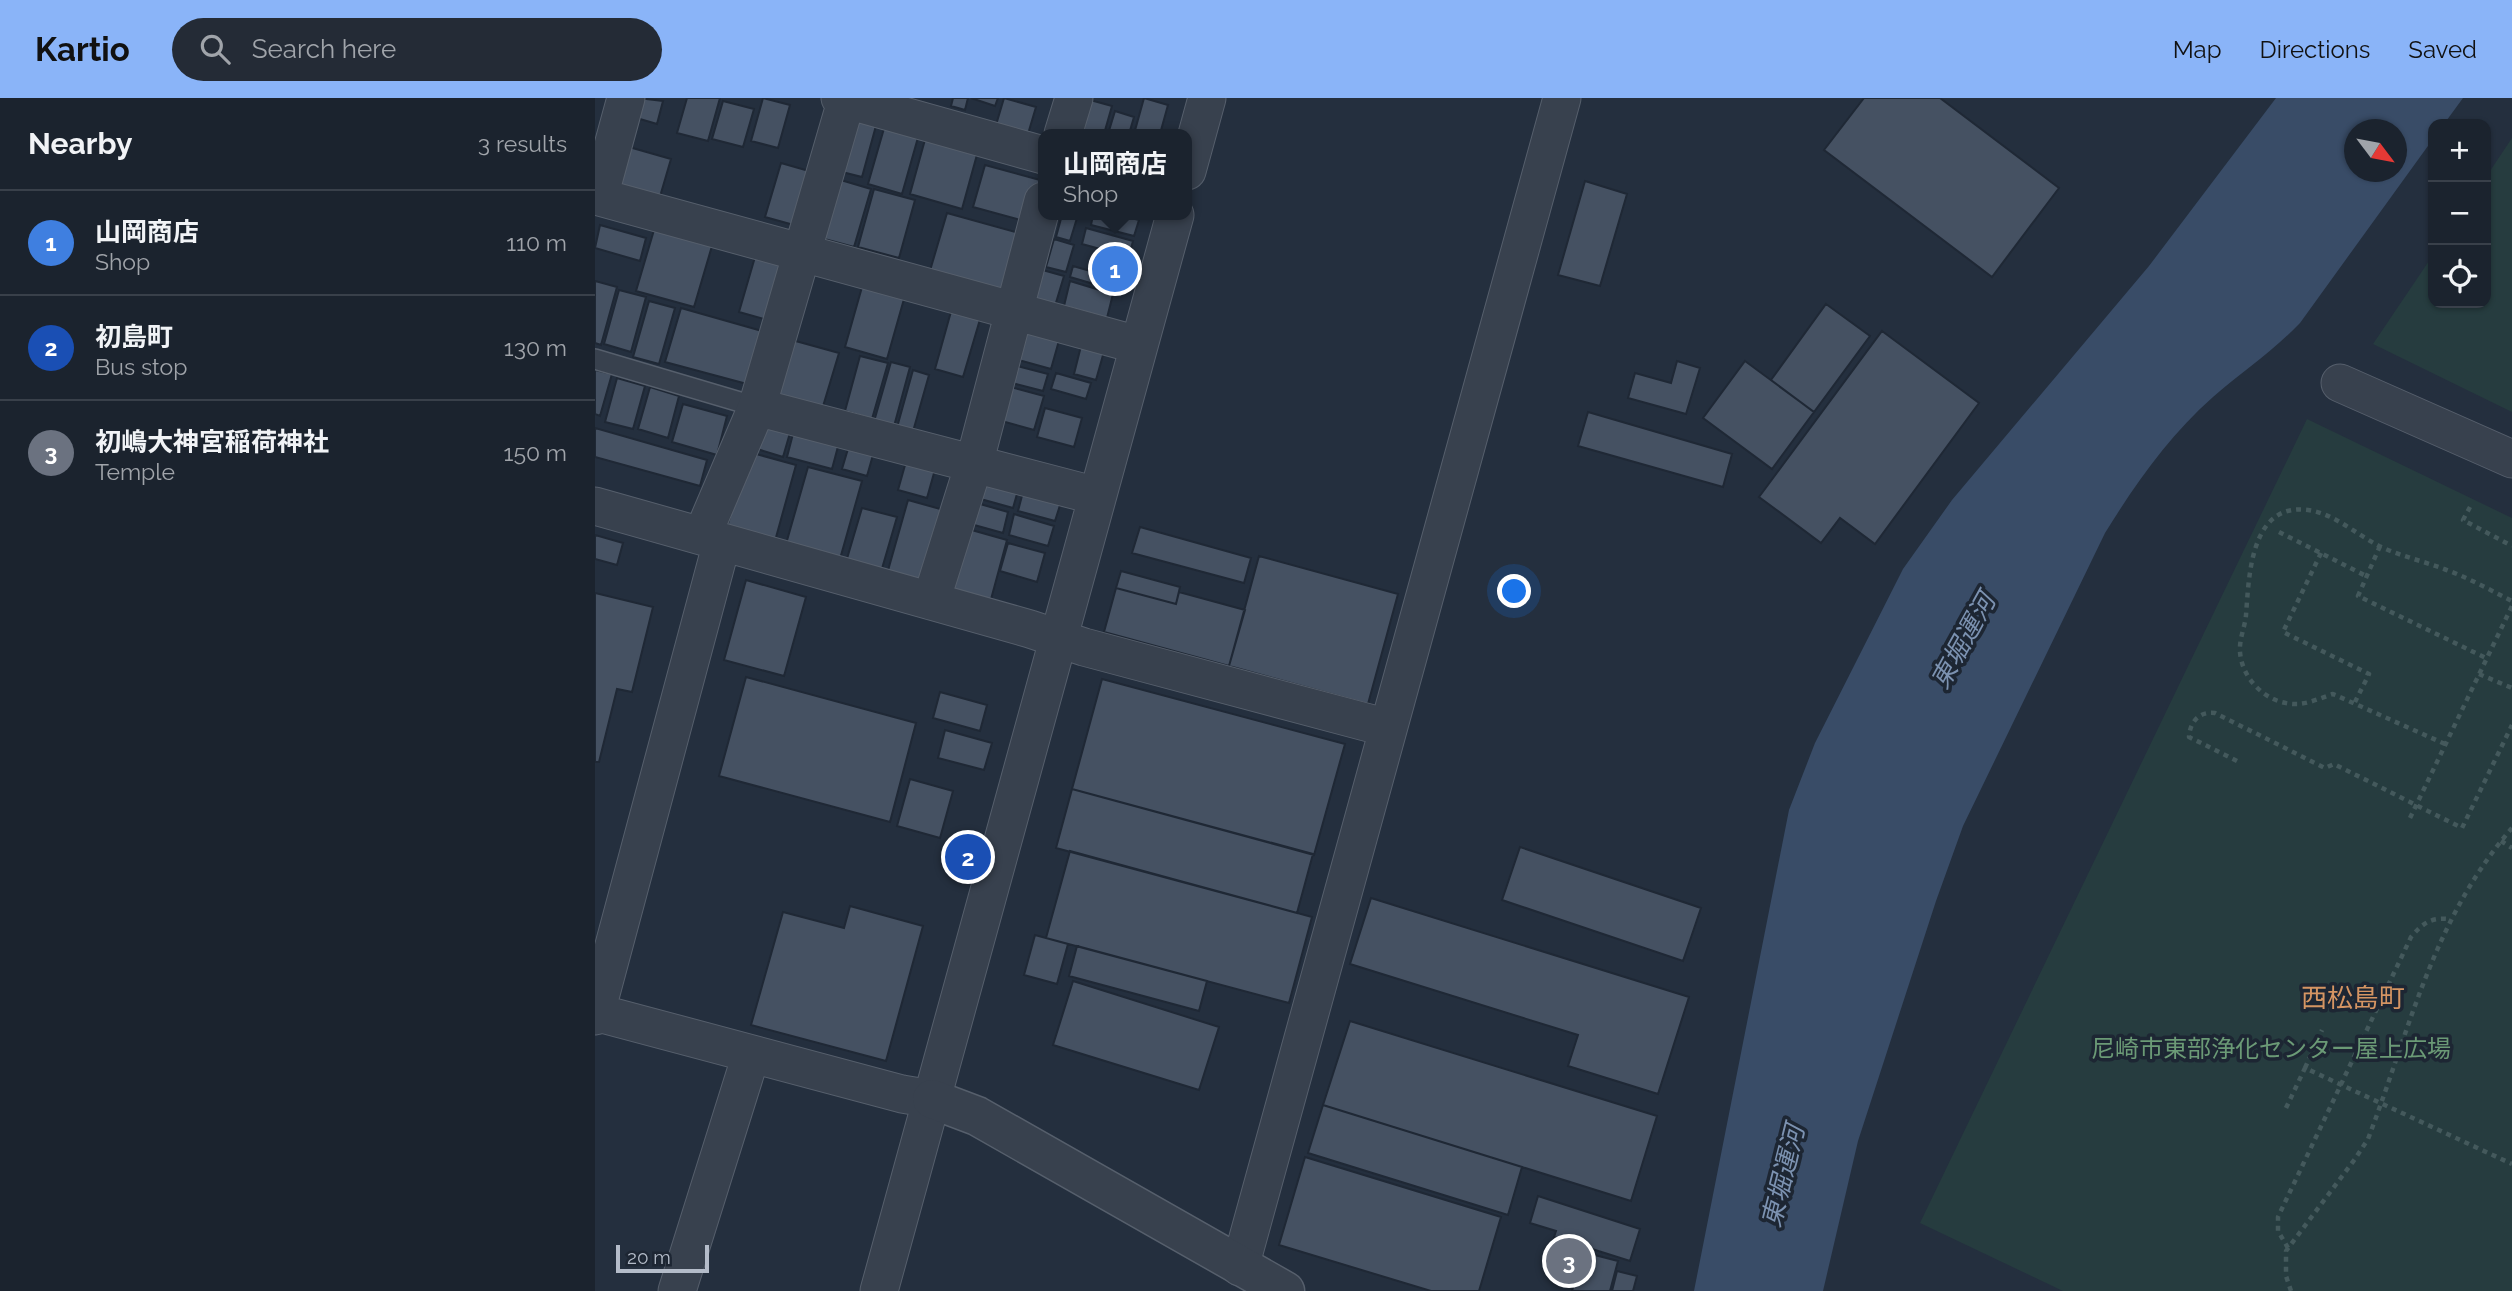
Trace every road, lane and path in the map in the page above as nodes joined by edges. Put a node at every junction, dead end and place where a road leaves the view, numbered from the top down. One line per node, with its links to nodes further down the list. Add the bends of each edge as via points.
1 (626, 98): 11 (street, via 599,197)
2 (1074, 98): 6 (street)
3 (1207, 98): 7 (street)
4 (1562, 98): 36 (street)
5 (844, 99): 8 (street); 11 (street)
6 (1065, 129)
7 (1192, 153)
8 (1038, 154)
9 (1038, 220): 12 (street)
10 (1173, 220): 13 (street)
11 (803, 253): 12 (street); 16 (street)
12 (1013, 312): 13 (street); 18 (street)
13 (1138, 345): 19 (street)
14 (595, 359): 16 (lane)
15 (2340, 383): 17 (street)
16 (757, 407): 18 (street); 23 (street)
17 (2512, 459)
18 (975, 464): 19 (street); 28 (street)
19 (1097, 496): 30 (street)
20 (595, 506): 23 (street)
21 (2470, 507): 25 (path, via 2463,520)
22 (2279, 532): 26 (path)
23 (712, 539): 28 (street); 45 (street)
24 (2380, 546): 27 (path); 29 (path, via 2446,569); 34 (path, via 2323,514 2306,509 2288,511 2273,519 2255,544 2250,565 2239,650 2255,687 2271,698 2298,705 2333,694)
25 (2512, 546)
26 (2321, 553): 27 (path); 34 (path, via 2283,632 2369,674)
27 (2366, 576): 31 (path, via 2358,596)
28 (931, 601): 30 (street)
29 (2512, 603): 31 (path)
30 (1058, 638): 36 (street); 50 (street)
31 (2486, 658): 32 (path)
32 (2479, 674): 33 (path); 37 (path)
33 (2512, 688)
34 (2355, 702): 37 (path)
35 (2512, 725): 39 (path, via 2462,828)
36 (1388, 728): 55 (street)
37 (2445, 744): 39 (path)
38 (2237, 761): 39 (path, via 2189,737 2199,715 2215,713 2325,768 2334,764)
39 (2415, 806): 40 (path)
40 (2410, 818)
41 (2512, 828): 42 (path)
42 (2500, 841): 43 (path); 44 (path)
43 (2512, 848)
44 (2450, 919): 49 (path, via 2423,923 2411,937); 51 (path, via 2426,972)
45 (595, 1014): 47 (street)
46 (2322, 1030): 48 (path)
47 (751, 1055): 50 (street); 56 (street)
48 (2305, 1068): 49 (path); 52 (path)
49 (2340, 1085): 51 (path); 54 (path, via 2278,1217 2278,1231)
50 (932, 1099): 55 (street, via 977,1116); 57 (street)
51 (2381, 1104): 53 (path); 54 (path, via 2355,1160)
52 (2286, 1108)
53 (2512, 1164)
54 (2288, 1248): 59 (path, via 2285,1276)
55 (1240, 1267): 58 (street)
56 (677, 1291)
57 (879, 1291)
58 (1285, 1291)
59 (2291, 1291)

